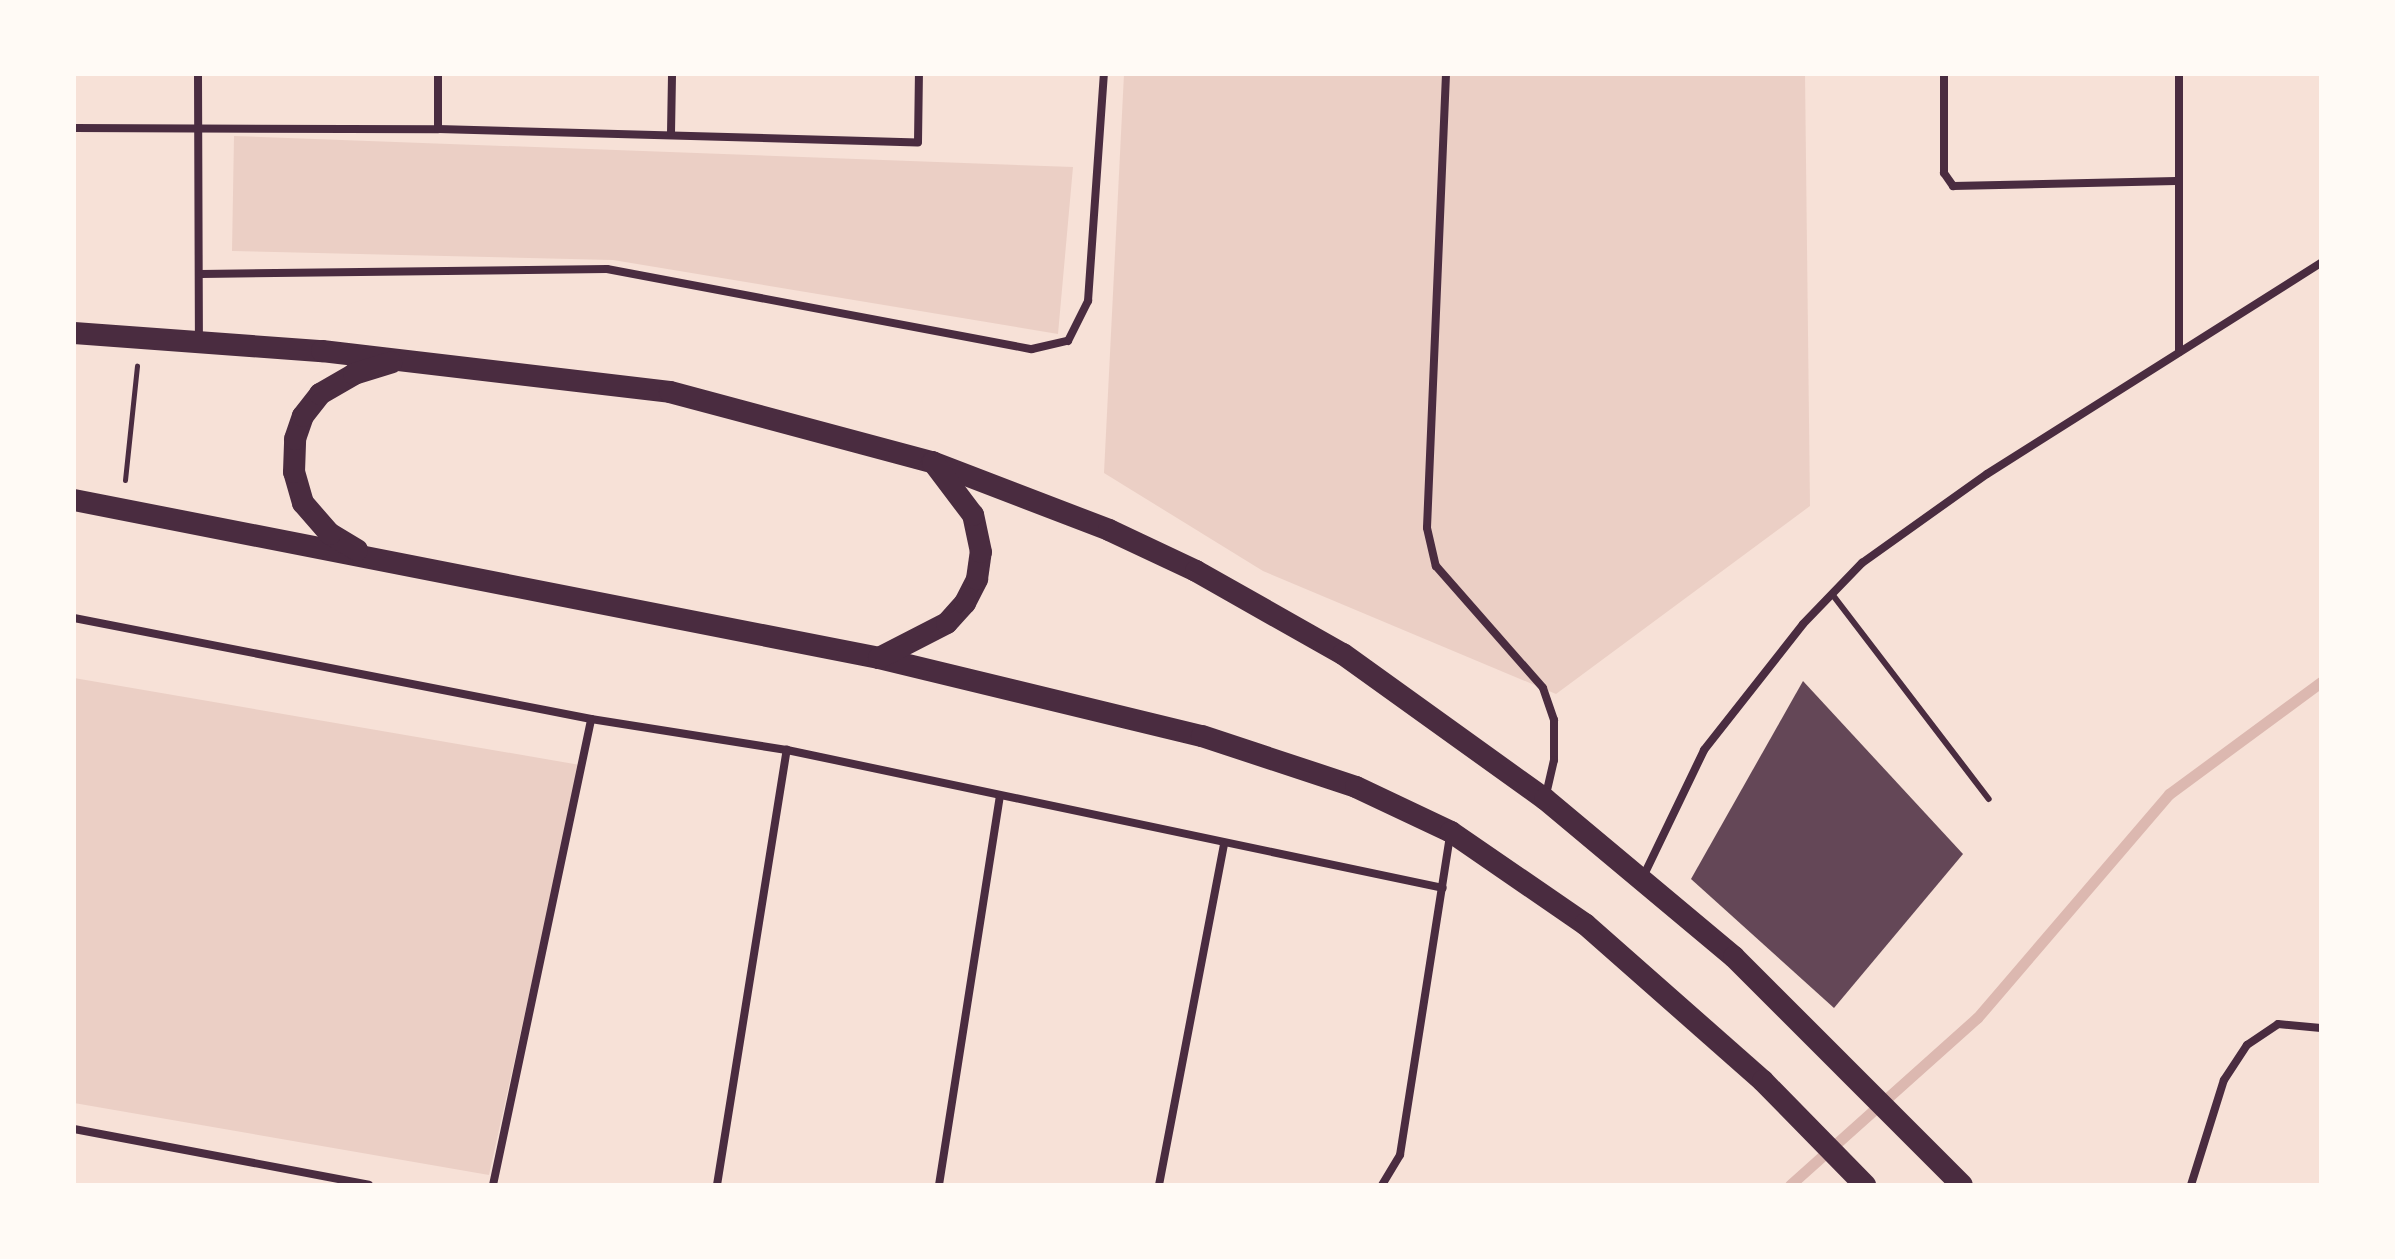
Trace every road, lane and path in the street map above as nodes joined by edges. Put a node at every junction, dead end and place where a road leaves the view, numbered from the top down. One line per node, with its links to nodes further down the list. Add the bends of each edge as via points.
1 (198, 74): 9 (street)
2 (438, 74): 11 (street)
3 (672, 74): 12 (street)
4 (919, 74): 12 (street, via 918,142)
5 (1104, 74): 15 (street, via 1088,301 1068,341 1032,349 607,269)
6 (1446, 74): 31 (street, via 1427,528 1436,566 1543,688 1554,720 1554,760)
7 (1944, 74): 13 (street, via 1944,173 1953,186)
8 (2179, 74): 13 (street)
9 (200, 126): 10 (street); 11 (street); 15 (street)
10 (74, 128)
11 (438, 129): 12 (street)
12 (671, 133)
13 (2176, 181): 19 (street)
14 (2321, 263): 19 (street)
15 (201, 274): 18 (street)
16 (74, 333): 17 (highway)
17 (140, 339): 18 (highway); 23 (path)
18 (199, 341): 20 (highway)
19 (2179, 352): 25 (street, via 1987,474 1862,563)
20 (408, 360): 21 (highway, via 670,392); 24 (highway, via 354,374 320,394 295,439 296,487 309,512 330,534)
21 (932, 462): 27 (highway, via 973,515 981,552 977,579 947,623); 31 (highway, via 1109,530 1275,613 1343,654)
22 (74, 500): 23 (highway)
23 (122, 509): 24 (highway)
24 (376, 560): 27 (highway)
25 (1832, 594): 32 (lane); 35 (street, via 1704,750)
26 (74, 618): 28 (street)
27 (879, 658): 33 (highway, via 1202,736 1356,787)
28 (591, 719): 29 (street); 40 (street)
29 (787, 750): 30 (street); 41 (street)
30 (1000, 797): 34 (street); 42 (street)
31 (1545, 799): 35 (highway)
32 (1989, 799)
33 (1451, 832): 36 (street); 45 (highway, via 1585,924 1763,1081)
34 (1224, 844): 36 (street); 43 (street)
35 (1643, 877): 46 (highway, via 1805,1022)
36 (1443, 888): 44 (street, via 1400,1155)
37 (2321, 1028): 47 (street, via 2278,1024 2247,1045 2224,1080)
38 (74, 1129): 39 (street)
39 (369, 1185)
40 (493, 1185)
41 (717, 1185)
42 (939, 1185)
43 (1159, 1185)
44 (1382, 1185)
45 (1865, 1185)
46 (1962, 1185)
47 (2191, 1185)

